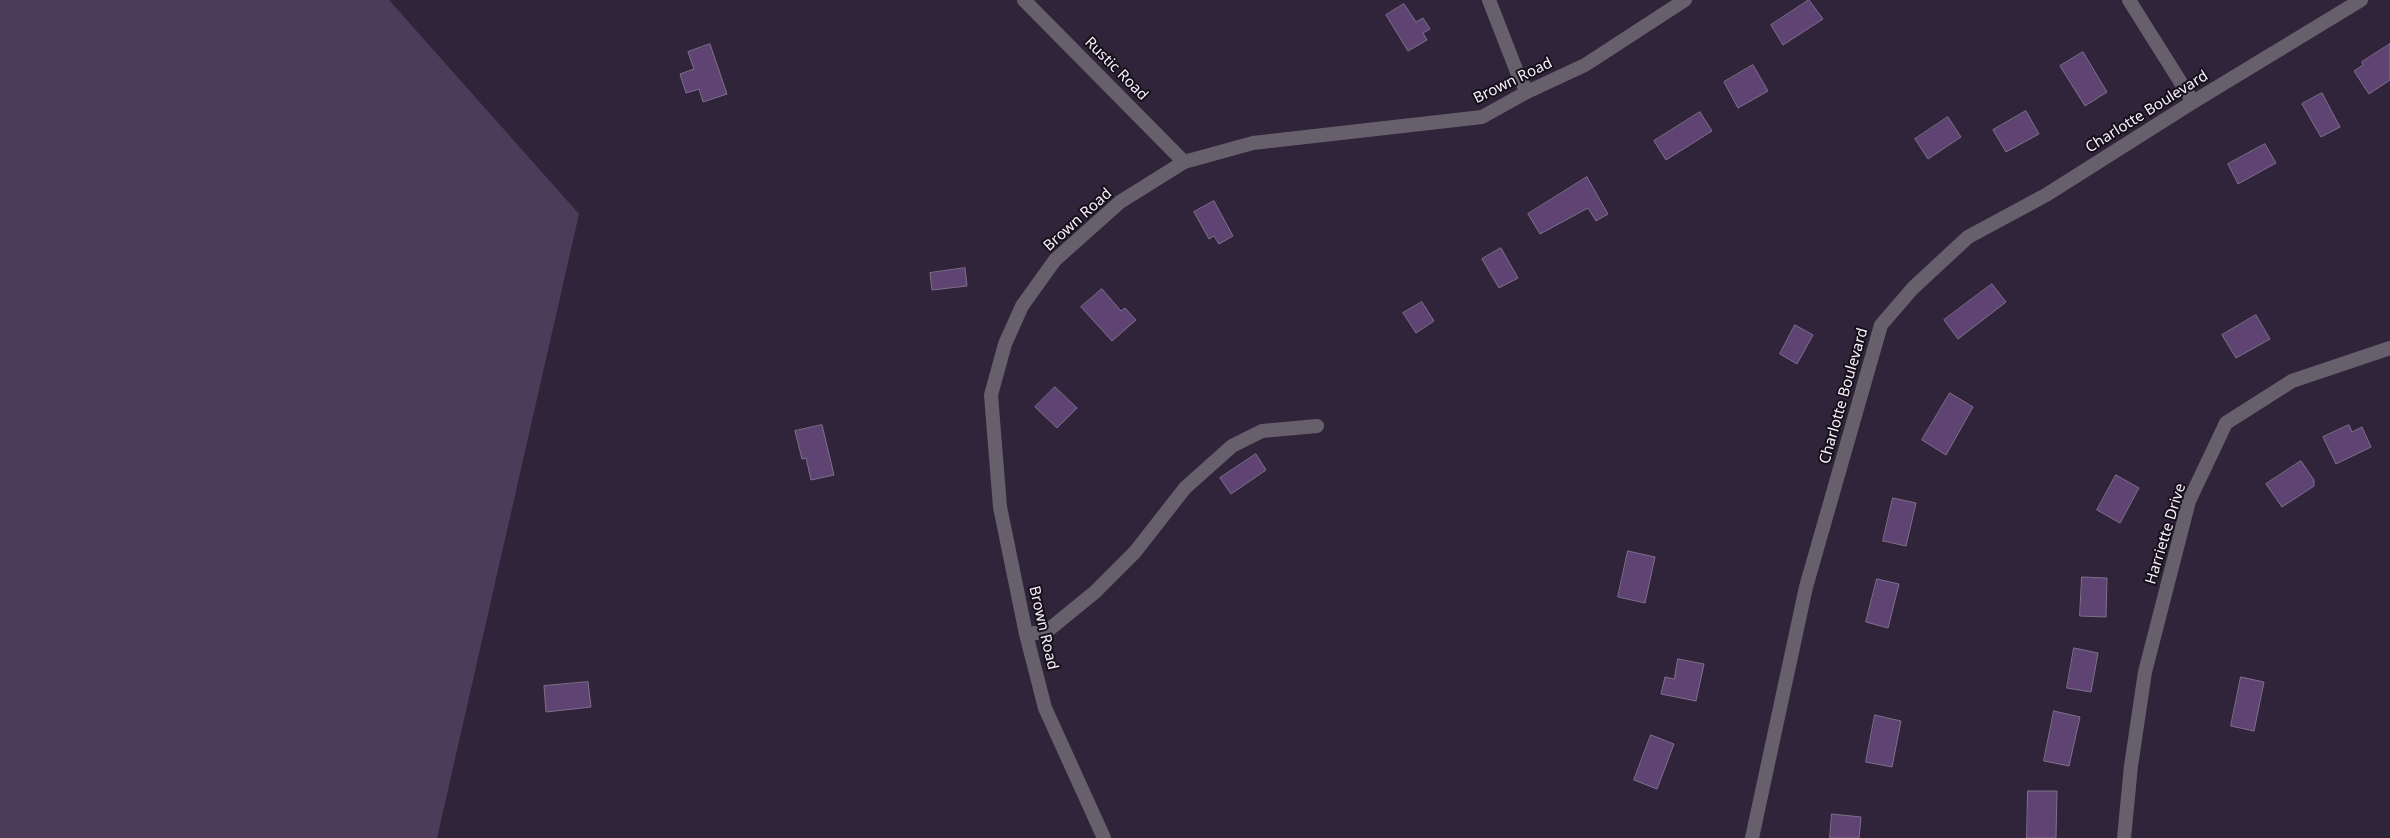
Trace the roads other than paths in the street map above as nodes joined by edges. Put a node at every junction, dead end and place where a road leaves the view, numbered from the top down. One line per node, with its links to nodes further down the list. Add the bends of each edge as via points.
1 (1024, 0): 8 (street, Rustic Road)
2 (1489, 0): 6 (street)
3 (1685, 0): 6 (street, Brown Road, via 1585,65)
4 (2129, 0): 7 (street)
5 (2361, 0): 7 (street, Charlotte Boulevard)
6 (1526, 92): 8 (street, Brown Road, via 1482,117 1253,143)
7 (2193, 102): 13 (street, Charlotte Boulevard, via 2046,195 1968,237 1913,288 1881,325 1806,587)
8 (1184, 162): 11 (street, Brown Road, via 1120,202 1055,260 1022,306 1005,344 991,395 994,437 1000,508)
9 (2390, 348): 14 (street, Harriette Drive, via 2292,381 2226,423 2189,501 2145,672)
10 (1317, 426): 11 (street, via 1262,431 1232,446 1185,488 1136,552 1095,592 1046,632)
11 (1026, 634): 12 (street, Brown Road, via 1045,708)
12 (1104, 838)
13 (1752, 838)
14 (2124, 838)

